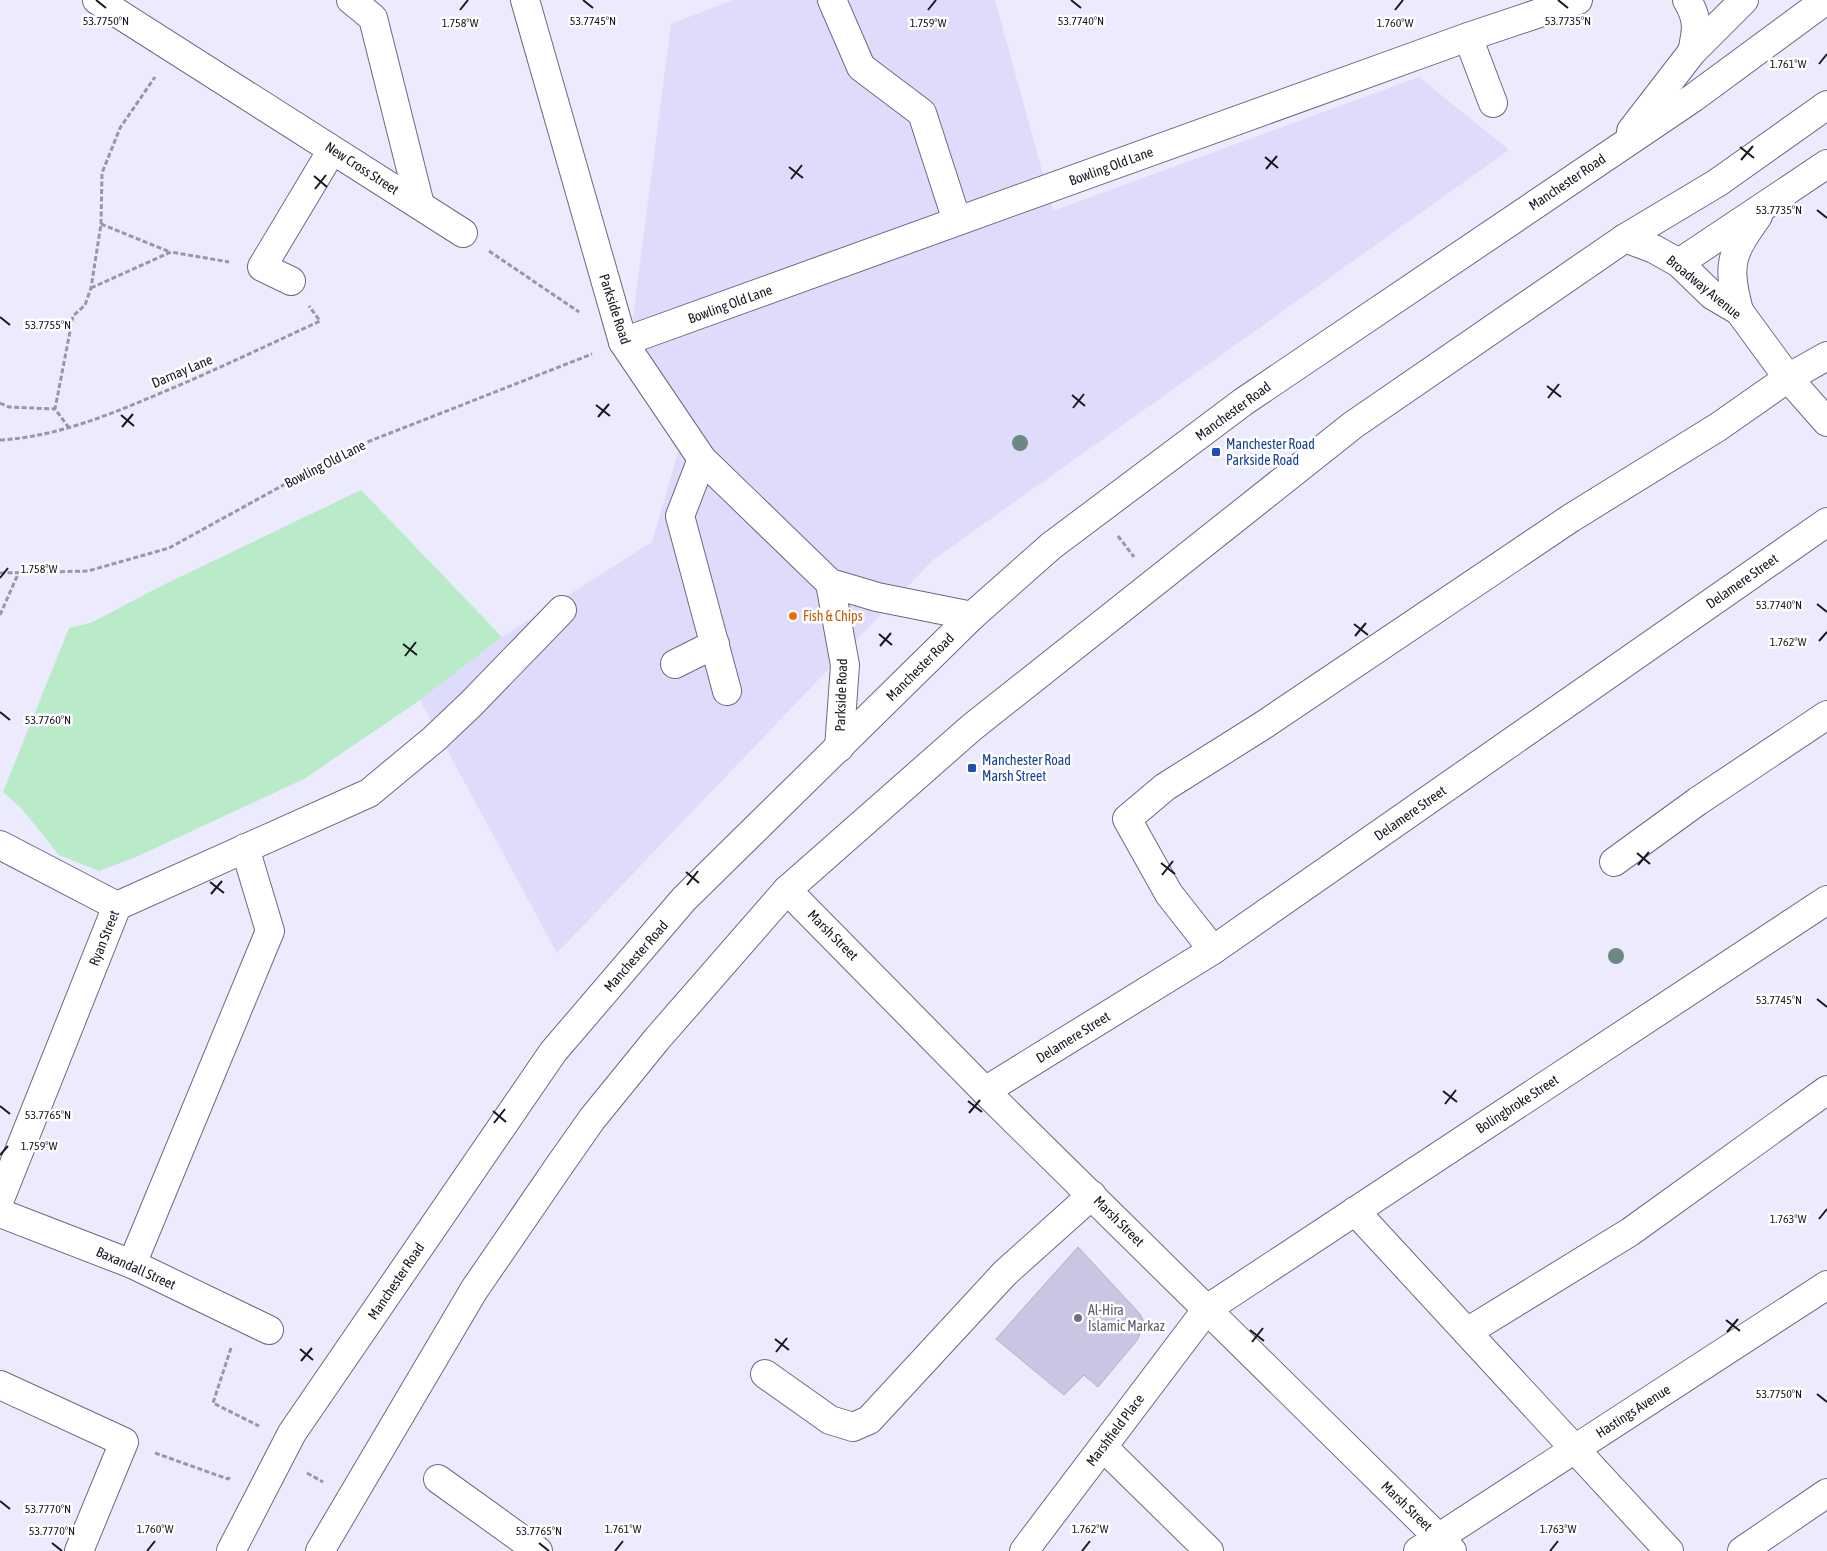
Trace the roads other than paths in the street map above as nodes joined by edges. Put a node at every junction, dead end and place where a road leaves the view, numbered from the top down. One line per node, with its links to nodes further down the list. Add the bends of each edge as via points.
1 (97, 0): 14 (street, New Cross Street)
2 (351, 0): 17 (street, via 373,18)
3 (524, 0): 24 (street, Parkside Road)
4 (832, 0): 18 (street, via 860,67 922,113)
5 (1578, 0): 9 (street, Bowling Old Lane)
6 (1687, 0): 10 (street, via 1696,15)
7 (1744, 0): 10 (street)
8 (1826, 0): 13 (street, Manchester Road, via 1693,98)
9 (1468, 37): 11 (street); 18 (street, Bowling Old Lane)
10 (1692, 52): 13 (street)
11 (1493, 103)
12 (1827, 105): 20 (street, via 1717,183)
13 (1618, 148): 32 (street, Manchester Road, via 1243,402 1052,546)
14 (332, 150): 17 (street, New Cross Street); 22 (street, via 262,267)
15 (1827, 164): 16 (street)
16 (1766, 204): 21 (street); 23 (street, via 1740,241 1732,259 1731,281)
17 (420, 205): 19 (street, New Cross Street)
18 (957, 222): 24 (street, Bowling Old Lane)
19 (463, 233)
20 (1625, 238): 21 (street, Broadway Avenue); 41 (street, via 1353,425 971,728)
21 (1679, 263): 23 (street, Broadway Avenue, via 1712,295)
22 (291, 281)
23 (1739, 311): 26 (street, Broadway Avenue)
24 (623, 342): 28 (street, Parkside Road)
25 (1827, 356): 26 (street)
26 (1788, 378): 27 (street, Broadway Avenue); 44 (street, via 1718,427 1571,518 1262,726 1165,787 1127,819 1169,894)
27 (1827, 422)
28 (702, 460): 30 (street, Parkside Road); 33 (street, via 680,516)
29 (1827, 522): 44 (street, Delamere Street)
30 (830, 583): 32 (street, Parkside Road, via 877,597); 37 (street, Parkside Road, via 845,665)
31 (562, 610): 39 (street, Ryan Street, via 471,704 369,793)
32 (972, 616): 37 (street, Manchester Road)
33 (715, 644): 34 (street); 35 (street)
34 (675, 664)
35 (727, 691)
36 (1827, 715): 40 (street)
37 (839, 748): 64 (street, Manchester Road, via 684,900 553,1052 288,1440)
38 (0, 845): 43 (street)
39 (245, 848): 43 (street, Ryan Street); 51 (street, via 270,931)
40 (1614, 862)
41 (787, 890): 46 (street, Marsh Street); 65 (street, via 657,1039 587,1127 474,1290)
42 (1827, 900): 49 (street, Bolingbroke Street)
43 (117, 906): 48 (street, Ryan Street)
44 (1213, 950): 46 (street, Delamere Street)
45 (1827, 1090): 55 (street, via 1630,1232)
46 (985, 1091): 47 (street, Marsh Street)
47 (1092, 1195): 53 (street, Marsh Street); 56 (street, via 1005,1273 869,1420 853,1427 830,1420)
48 (0, 1200)
49 (1355, 1211): 53 (street, Bolingbroke Street); 55 (street)
50 (0, 1213): 51 (street, Baxandall Street)
51 (132, 1264): 54 (street, Baxandall Street)
52 (1827, 1285): 59 (street, Hastings Avenue)
53 (1207, 1309): 58 (street, Marshfield Place); 62 (street, Marsh Street)
54 (269, 1330)
55 (1467, 1332): 59 (street)
56 (765, 1374)
57 (0, 1385): 63 (street, via 124,1442)
58 (1103, 1447): 67 (street, Marshfield Place); 68 (street)
59 (1574, 1449): 62 (street, Hastings Avenue); 69 (street)
60 (438, 1479): 66 (street)
61 (1827, 1493): 70 (street)
62 (1437, 1546)
63 (79, 1551)
64 (231, 1551)
65 (320, 1551)
66 (538, 1551)
67 (1024, 1551)
68 (1208, 1551)
69 (1669, 1551)
70 (1742, 1551)

